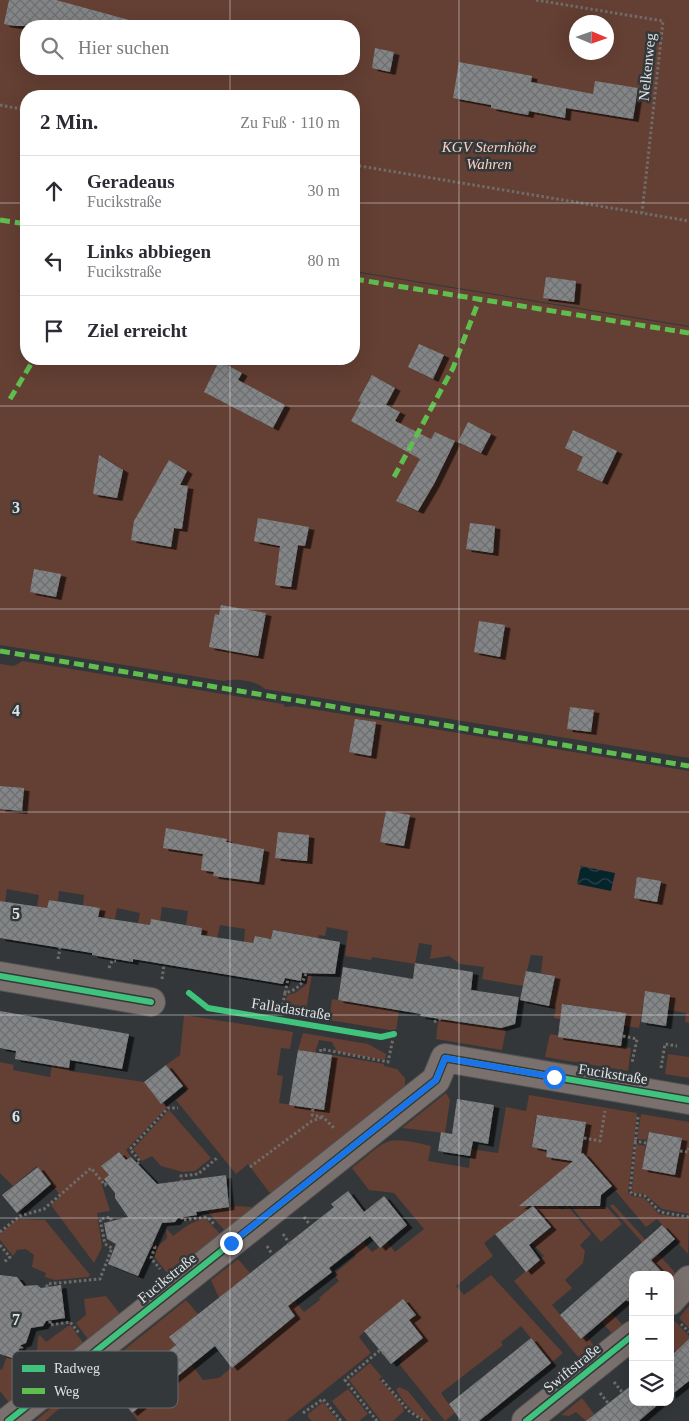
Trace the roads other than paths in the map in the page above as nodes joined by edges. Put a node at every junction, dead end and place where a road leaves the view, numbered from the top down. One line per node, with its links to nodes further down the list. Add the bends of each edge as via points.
1 (0, 976): 2 (street)
2 (151, 1002)
3 (689, 1100): 7 (street, Fucikstraße, via 445,1058 436,1080)
4 (689, 1280): 5 (street)
5 (674, 1297)
6 (629, 1338): 10 (street, Swiftstraße)
7 (96, 1351)
8 (24, 1408): 9 (street, Fucikstraße)
9 (8, 1421)
10 (526, 1421)

